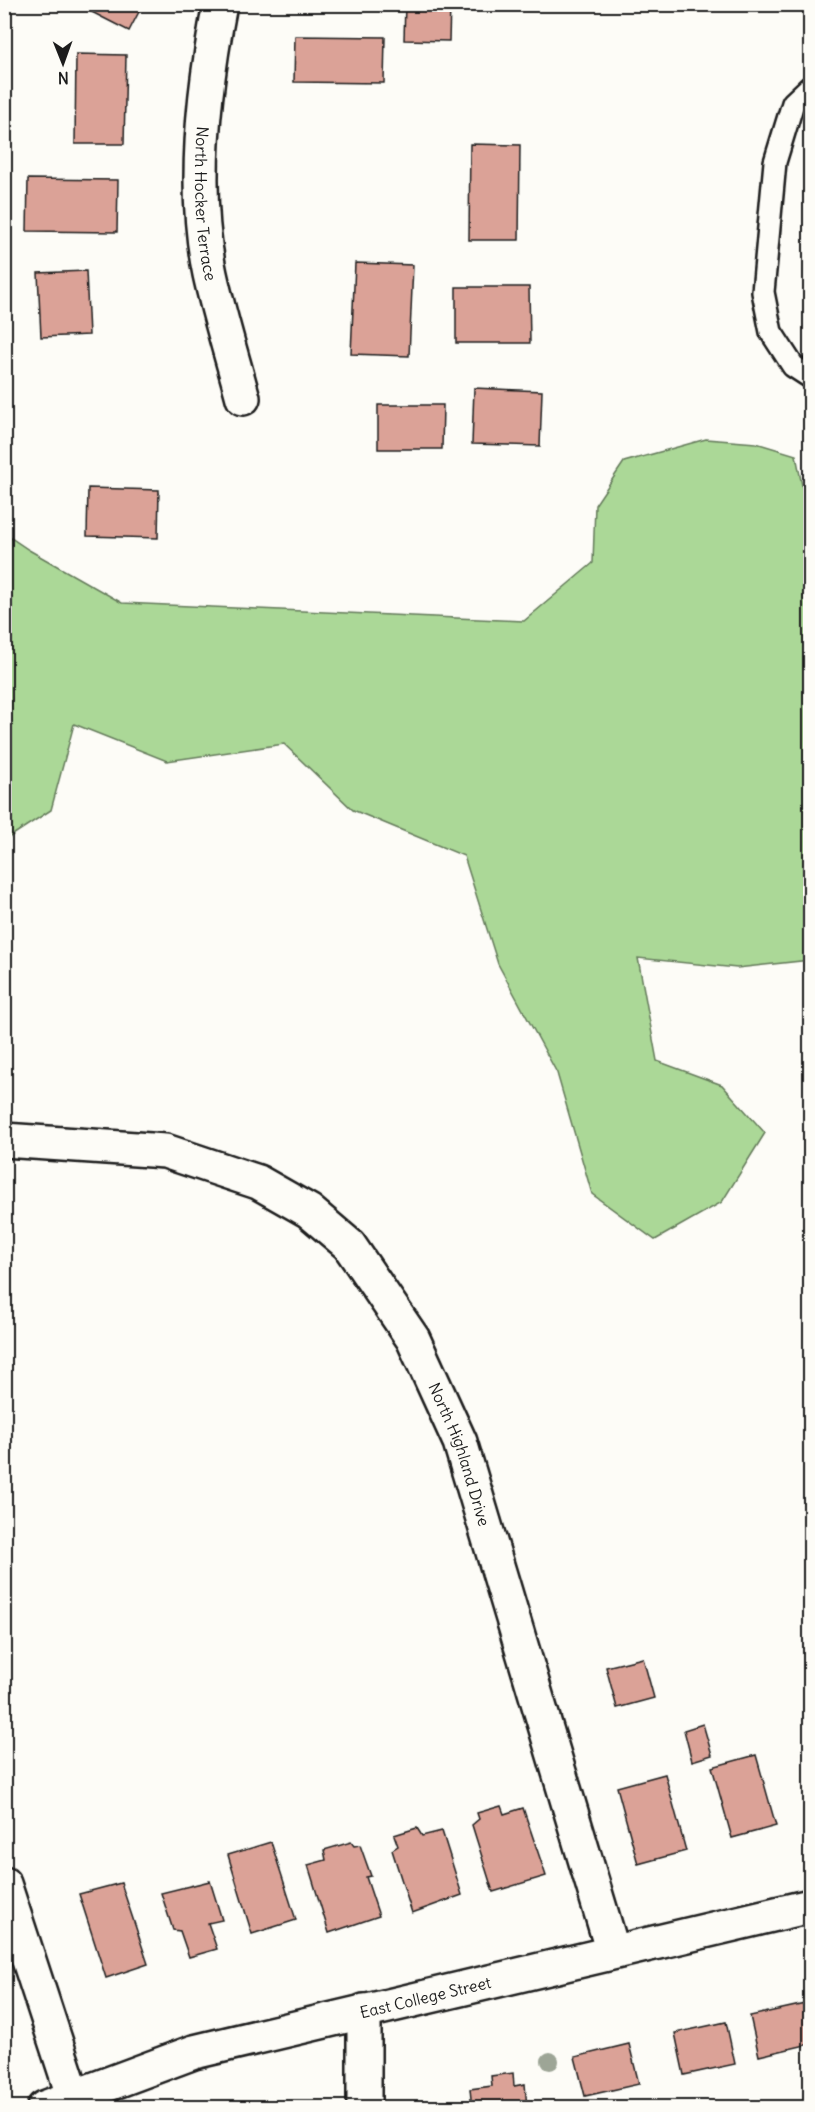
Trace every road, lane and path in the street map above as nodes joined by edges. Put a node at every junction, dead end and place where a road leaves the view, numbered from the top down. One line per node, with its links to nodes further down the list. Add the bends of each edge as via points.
1 (220, 4): 4 (street, North Hocker Terrace, via 203,120 202,213 210,272)
2 (810, 87): 3 (lane, via 793,103 775,162 763,292 771,332 793,366)
3 (810, 377)
4 (243, 398)
5 (4, 1140): 8 (street, North Highland Drive, via 165,1151 258,1182 309,1211 349,1245 413,1338 460,1442)
6 (4, 1884): 10 (street)
7 (810, 1906): 8 (street, East College Street)
8 (613, 1952): 9 (street, East College Street)
9 (364, 2011): 10 (street, East College Street, via 194,2052); 12 (street)
10 (73, 2095): 11 (street, East College Street)
11 (44, 2108)
12 (364, 2108)

